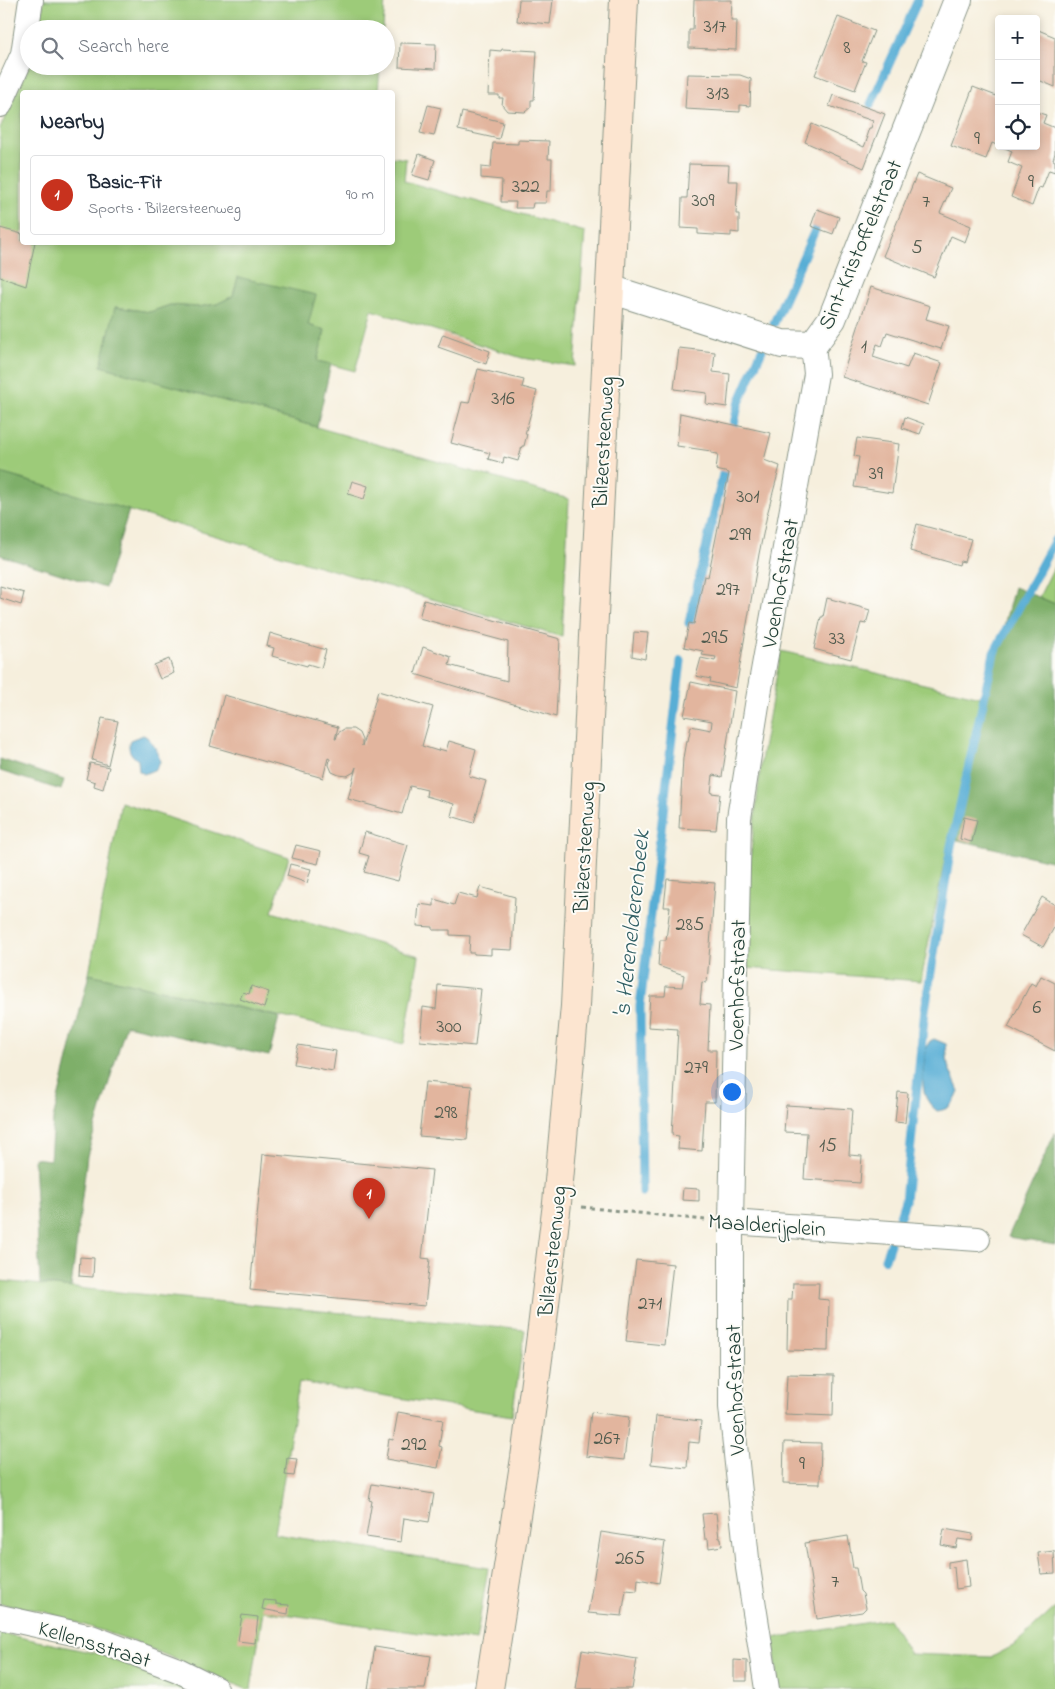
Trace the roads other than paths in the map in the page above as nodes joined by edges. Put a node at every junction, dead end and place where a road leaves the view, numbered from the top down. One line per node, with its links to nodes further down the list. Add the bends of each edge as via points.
1 (32, 0): 4 (street)
2 (624, 0): 7 (main road, Bilzersteenweg)
3 (958, 0): 8 (street, Sint-Kristoffelstraat, via 832,319)
4 (29, 20)
5 (20, 61): 6 (street)
6 (0, 105)
7 (610, 289): 8 (street, Sint-Kristoffelstraat, via 782,344); 13 (main road, Bilzersteenweg, via 574,1006 557,1203 525,1458)
8 (813, 346): 9 (street, Voenhofstraat, via 816,374 739,818)
9 (731, 1222): 10 (street, Maalderijplein); 14 (street, Voenhofstraat, via 731,1408 748,1568)
10 (978, 1239)
11 (0, 1616): 12 (street, Kellensstraat, via 91,1637 178,1670)
12 (216, 1689)
13 (489, 1689)
14 (767, 1689)

